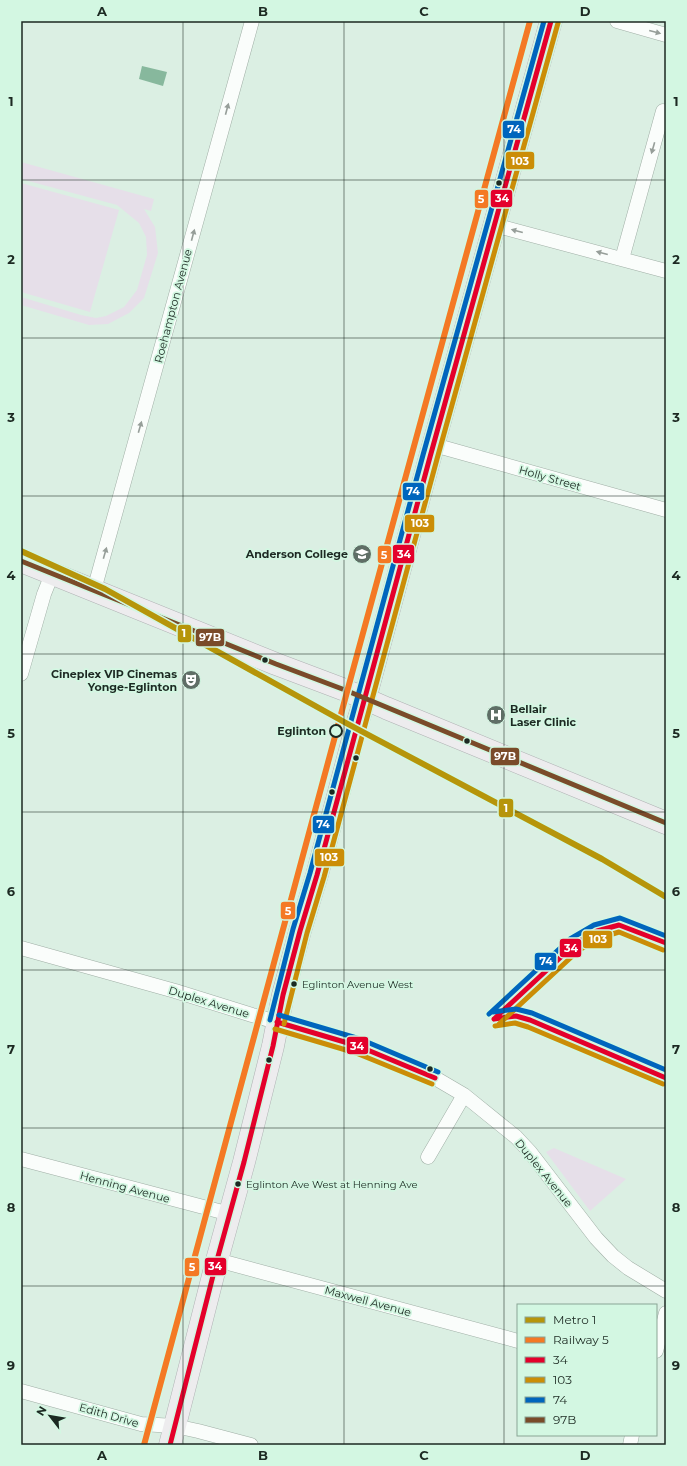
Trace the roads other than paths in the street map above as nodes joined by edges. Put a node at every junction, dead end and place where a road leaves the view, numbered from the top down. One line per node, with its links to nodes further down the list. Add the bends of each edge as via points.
1 (252, 21): 13 (street, Roehampton Avenue, one-way to 1)
2 (551, 21): 6 (main road)
3 (617, 21): 4 (street, one-way to 4)
4 (666, 35)
5 (663, 111): 7 (street, one-way to 7)
6 (494, 225): 7 (street, one-way to 6); 9 (main road)
7 (622, 259): 8 (street)
8 (666, 271)
9 (434, 445): 10 (street, Holly Street); 15 (main road)
10 (666, 510)
11 (21, 561): 12 (main road)
12 (52, 574): 13 (main road); 14 (street)
13 (94, 590): 15 (main road)
14 (21, 674)
15 (365, 699): 16 (main road); 18 (main road)
16 (666, 823)
17 (21, 948): 18 (street, Duplex Avenue)
18 (277, 1022): 19 (street, Duplex Avenue, via 387,1057); 22 (main road)
19 (464, 1095): 20 (street); 24 (street, Duplex Avenue, via 516,1137 530,1152 596,1238 613,1256)
20 (428, 1157)
21 (21, 1159): 22 (street, Henning Avenue)
22 (230, 1214): 23 (main road)
23 (217, 1260): 26 (street, Maxwell Avenue); 29 (main road)
24 (666, 1291)
25 (666, 1313): 27 (street)
26 (517, 1341)
27 (657, 1347)
28 (21, 1391): 29 (street, Edith Drive, via 147,1425)
29 (172, 1436): 30 (street, Edith Drive, via 198,1431)
30 (251, 1445)

